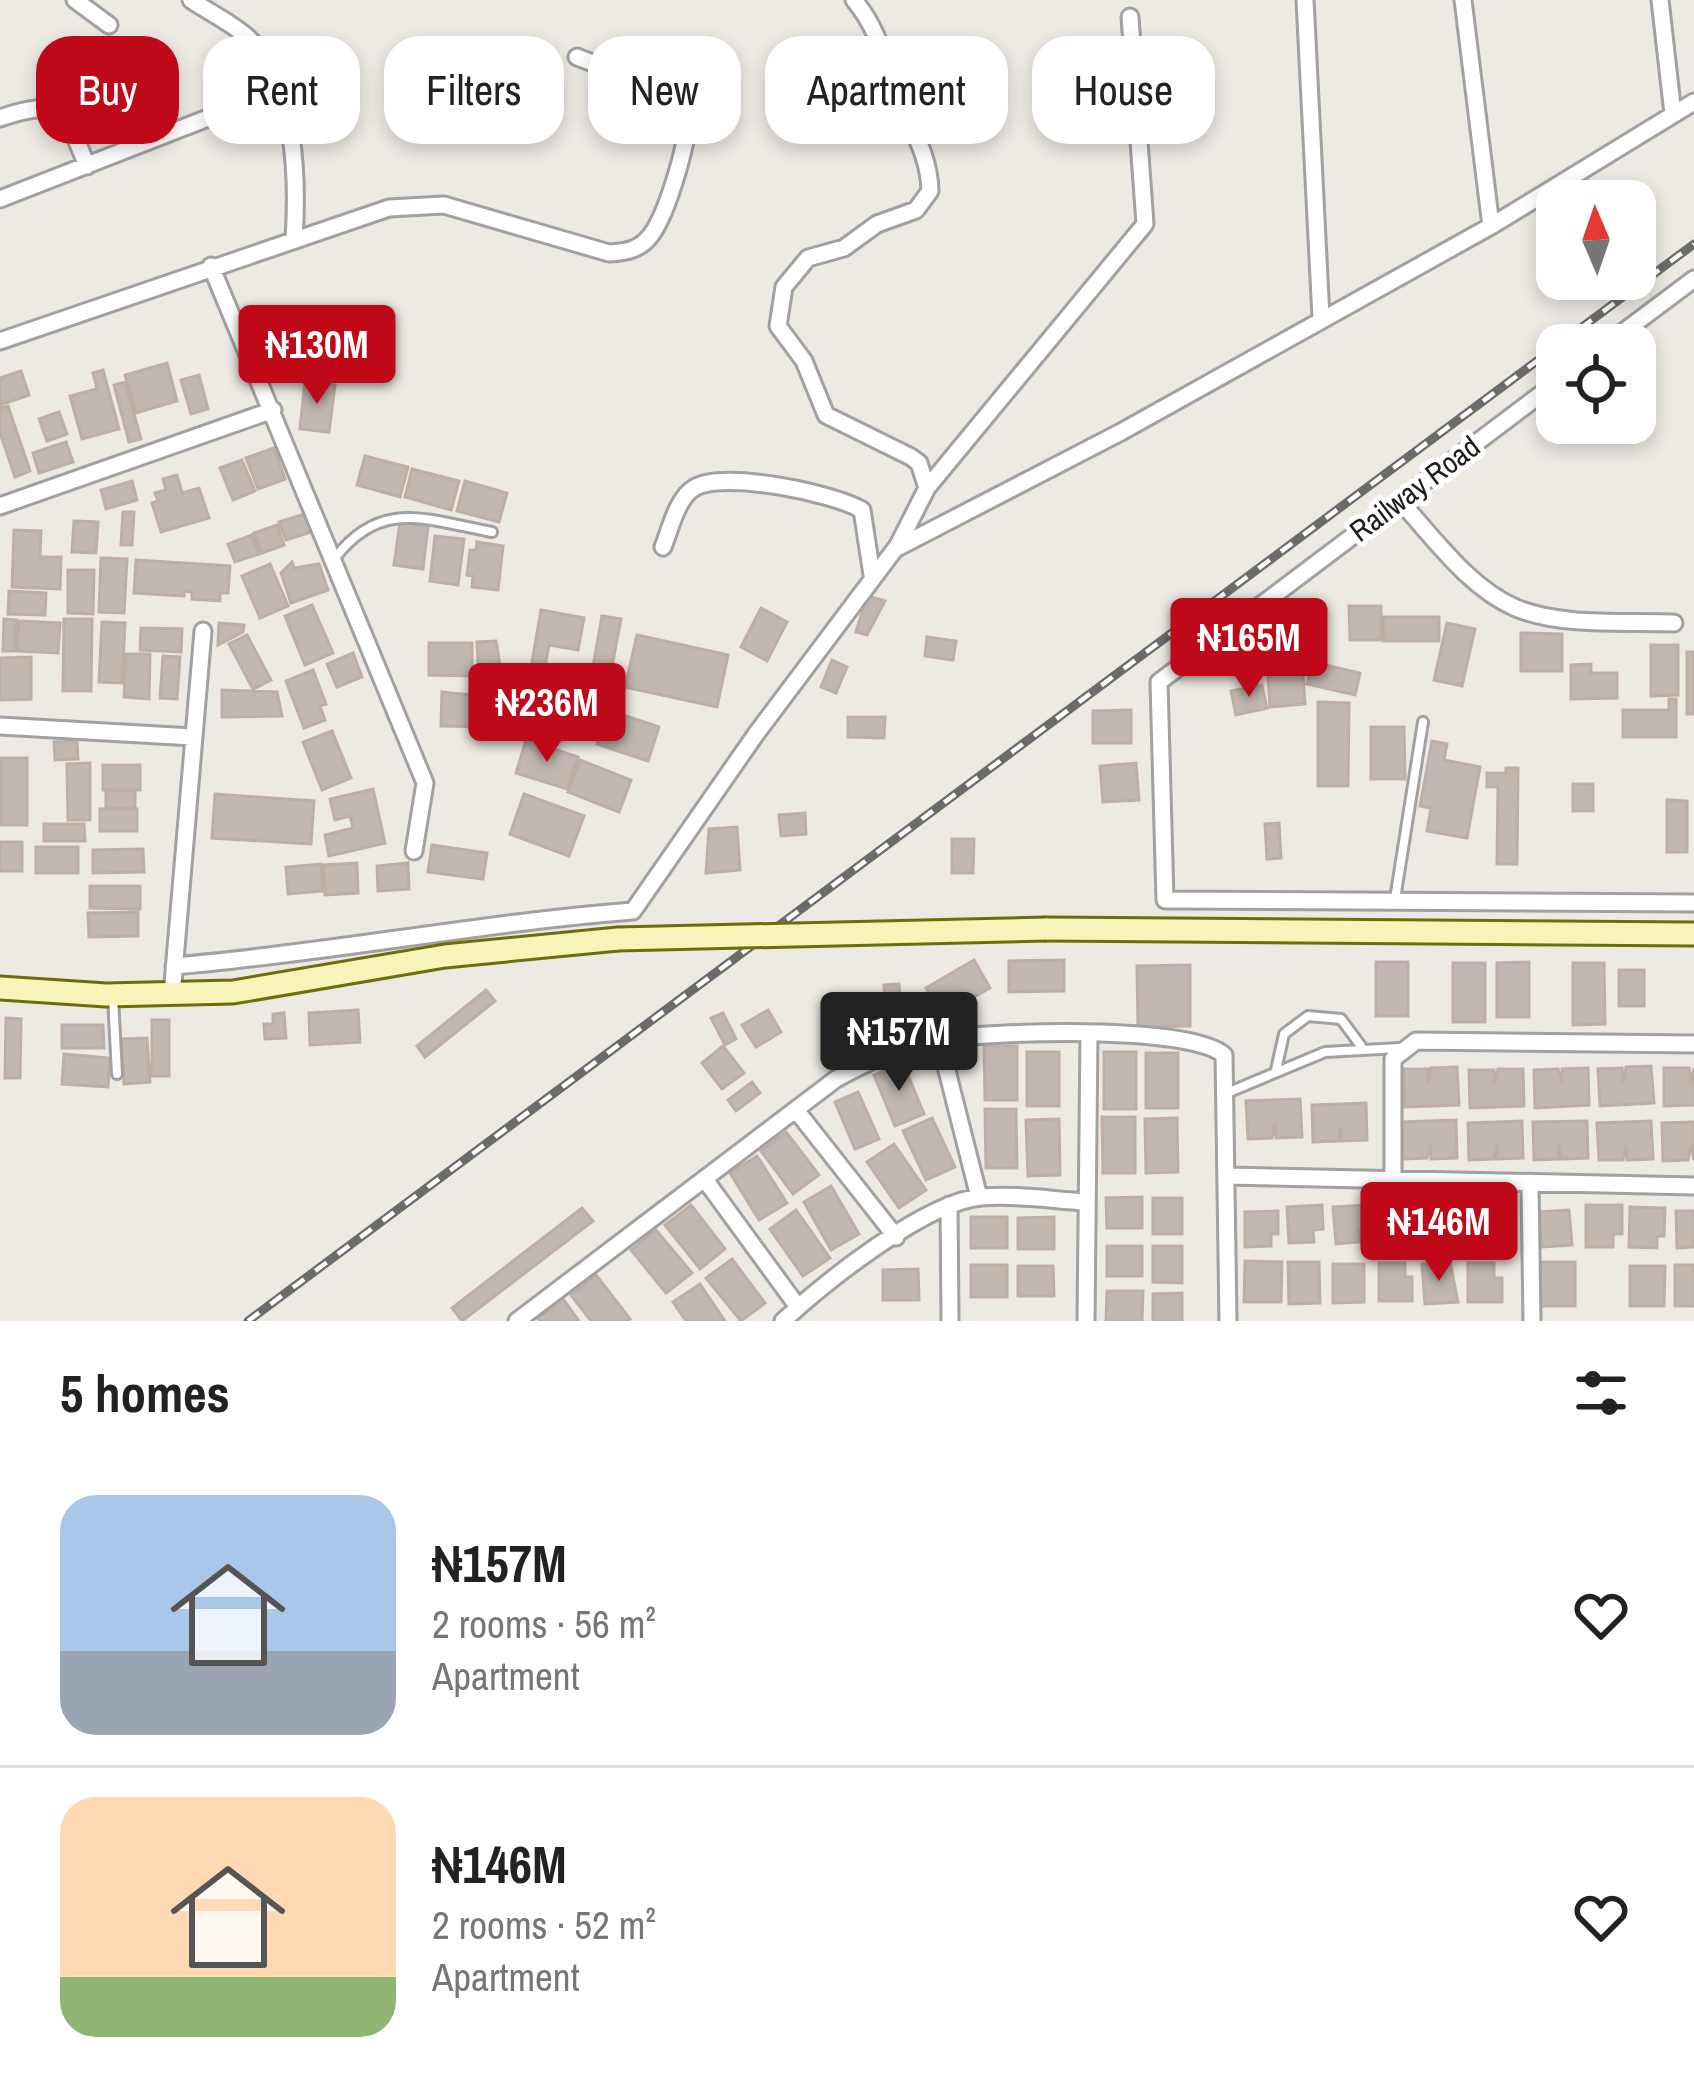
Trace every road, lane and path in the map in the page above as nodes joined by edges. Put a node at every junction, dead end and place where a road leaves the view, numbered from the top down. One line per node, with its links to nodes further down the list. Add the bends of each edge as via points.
1 (75, 0): 8 (street)
2 (191, 0): 9 (street)
3 (854, 0): 27 (street, via 886,54 925,152 930,191 916,210 808,258 784,287 778,326 804,361 826,415 911,457)
4 (1304, 0): 22 (street)
5 (1463, 0): 18 (street)
6 (1660, 0): 12 (street)
7 (1130, 17): 27 (street, via 1145,224)
8 (109, 25)
9 (245, 36)
10 (577, 57): 19 (street, via 688,105 691,126 652,234 633,251 609,253 444,205 389,208)
11 (1694, 102): 12 (street)
12 (1673, 114): 18 (street)
13 (0, 118): 16 (street, via 35,106 55,110 67,117)
14 (203, 120): 16 (street)
15 (295, 144): 19 (street)
16 (87, 166): 17 (street)
17 (0, 199)
18 (1491, 226): 22 (street)
19 (294, 239): 20 (street)
20 (211, 266): 24 (street); 26 (street)
21 (1694, 279): 23 (street)
22 (1322, 318): 32 (street)
23 (1634, 324)
24 (0, 341)
25 (1536, 398): 28 (street, Railway Road)
26 (273, 410): 29 (street); 33 (street)
27 (927, 488): 32 (street)
28 (1400, 501): 35 (street, via 1473,579 1516,608); 41 (street, Railway Road, via 1159,682 1165,900)
29 (0, 506)
30 (492, 532): 33 (lane, via 402,515 355,532)
31 (663, 548): 34 (street, via 695,487 739,480 862,510)
32 (895, 549): 34 (street)
33 (335, 558): 40 (street, via 425,783)
34 (872, 575): 44 (street, via 633,911)
35 (1673, 623)
36 (202, 632): 39 (street)
37 (1423, 722): 41 (lane)
38 (0, 726): 39 (street)
39 (193, 737): 45 (street)
40 (414, 850)
41 (1395, 901): 42 (street)
42 (1694, 902)
43 (1694, 934): 46 (main road, bridge, via 1046,929 618,939 446,956)
44 (307, 955): 45 (street); 46 (street)
45 (174, 966): 49 (street)
46 (313, 980): 49 (main road)
47 (0, 988): 48 (main road)
48 (112, 995): 49 (main road); 56 (lane)
49 (172, 995)
50 (1089, 1034): 51 (street); 57 (street, via 1212,1046 1224,1055); 65 (street)
51 (939, 1040): 58 (street, via 878,1056); 64 (street)
52 (1694, 1044): 54 (street, via 1416,1041)
53 (1361, 1046): 54 (lane); 55 (lane); 55 (lane, via 1348,1023 1308,1016 1284,1034)
54 (1400, 1048): 61 (street, via 1393,1059)
55 (1276, 1071): 57 (lane)
56 (117, 1074)
57 (1225, 1093): 59 (street)
58 (796, 1110): 60 (street); 67 (street)
59 (1227, 1176): 61 (street); 74 (street)
60 (706, 1181): 68 (street); 69 (street)
61 (1394, 1182): 62 (street)
62 (1530, 1185): 63 (street); 75 (street)
63 (1694, 1186)
64 (979, 1196): 65 (street); 66 (street)
65 (1086, 1202): 73 (street)
66 (950, 1205): 67 (street); 72 (street)
67 (896, 1237): 68 (street)
68 (805, 1302): 70 (street); 71 (street)
69 (517, 1321)
70 (783, 1321)
71 (812, 1321)
72 (950, 1321)
73 (1086, 1321)
74 (1228, 1321)
75 (1532, 1321)

